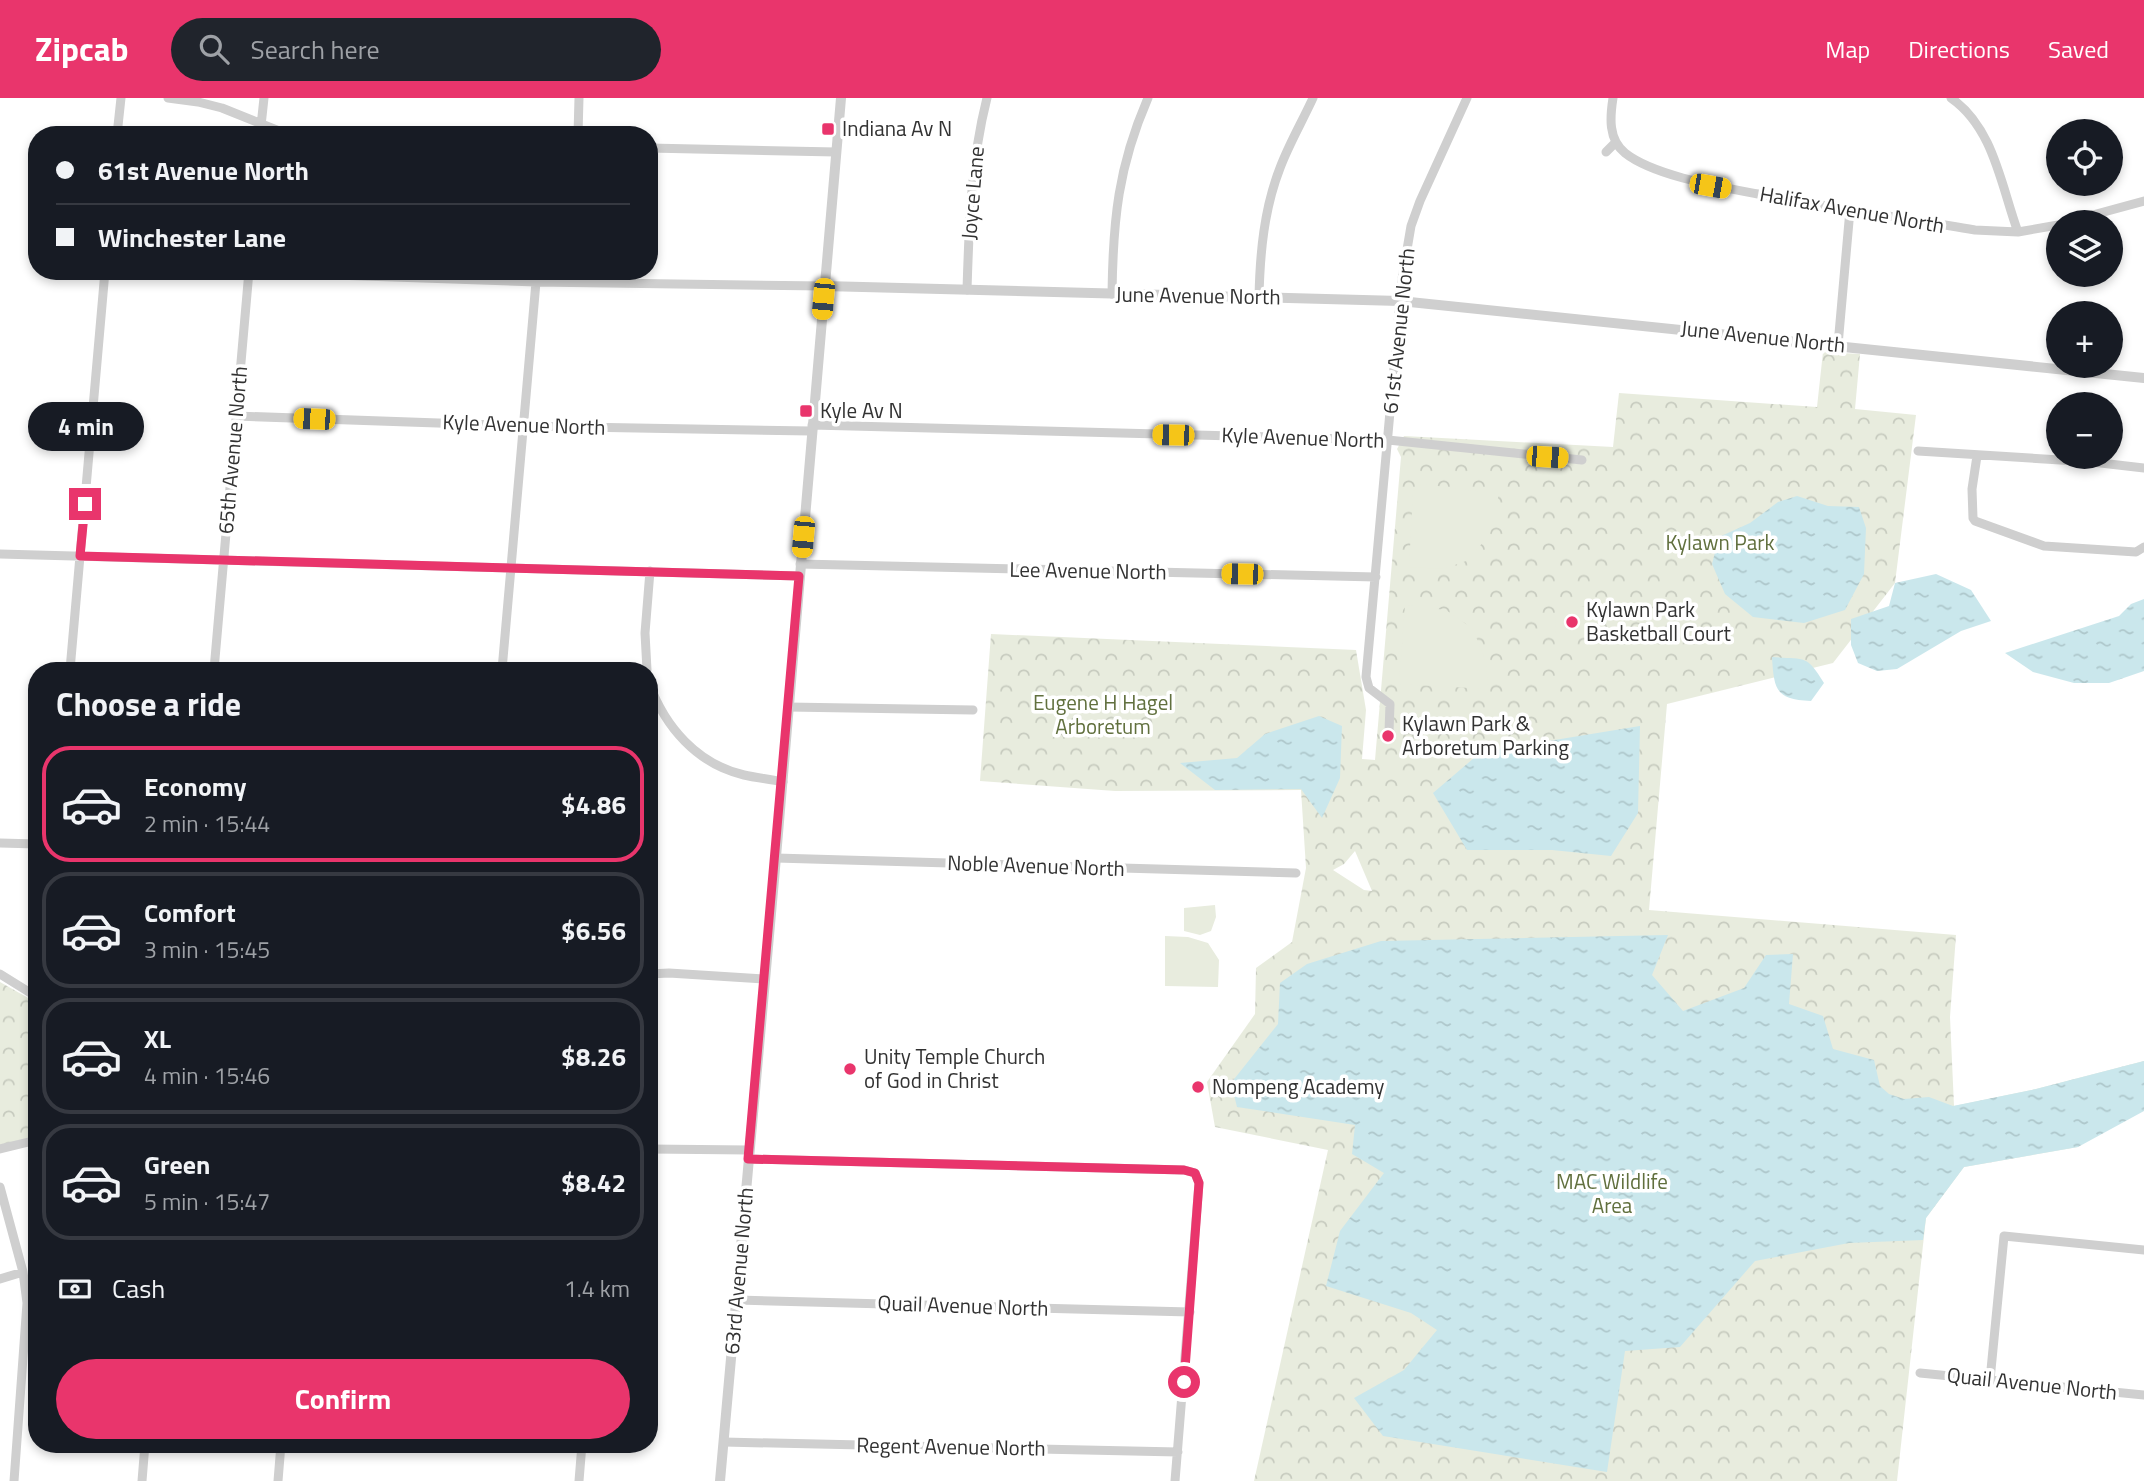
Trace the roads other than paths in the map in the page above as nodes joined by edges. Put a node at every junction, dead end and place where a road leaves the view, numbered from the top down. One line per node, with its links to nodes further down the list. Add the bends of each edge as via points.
1 (121, 98): 12 (street)
2 (168, 98): 13 (street, via 222,108 245,116)
3 (264, 98): 14 (street)
4 (579, 98): 15 (street)
5 (841, 98): 18 (street, 63rd Avenue North)
6 (987, 98): 30 (street, Joyce Lane, via 972,171)
7 (1148, 98): 31 (street, via 1121,179)
8 (1313, 98): 32 (street, via 1269,203)
9 (1467, 98): 33 (street, 61st Avenue North, via 1411,226)
10 (1612, 98): 16 (street, via 1611,128)
11 (1951, 98): 24 (street, via 1984,134)
12 (118, 126)
13 (256, 126)
14 (261, 126)
15 (579, 126)
16 (1616, 142): 19 (street); 21 (street, Halifax Avenue North, via 1637,160 1710,186)
17 (658, 148): 18 (street)
18 (836, 152): 29 (street, 63rd Avenue North)
19 (1606, 152)
20 (2144, 201): 22 (street)
21 (1850, 210): 24 (street, Halifax Avenue North, via 1975,230); 34 (street)
22 (2111, 210)
23 (2046, 227): 24 (street, Halifax Avenue North)
24 (2018, 232)
25 (104, 280): 46 (street)
26 (248, 280): 36 (street, 65th Avenue North)
27 (479, 280): 28 (street, June Avenue North)
28 (536, 282): 29 (street, June Avenue North); 37 (street)
29 (824, 286): 30 (street, June Avenue North); 38 (street, 63rd Avenue North)
30 (967, 290): 31 (street, June Avenue North)
31 (1112, 294): 32 (street, June Avenue North)
32 (1259, 297): 33 (street, June Avenue North)
33 (1400, 301): 34 (street, June Avenue North); 39 (street, 61st Avenue North)
34 (1838, 345): 35 (street, June Avenue North)
35 (2144, 378)
36 (236, 416): 37 (street, Kyle Avenue North); 47 (street, 65th Avenue North)
37 (523, 426): 38 (street, Kyle Avenue North); 49 (street)
38 (812, 428): 39 (street, Kyle Avenue North); 48 (street, 63rd Avenue North)
39 (1388, 440): 42 (street, Kyle Avenue North); 52 (street, 61st Avenue North)
40 (1918, 451): 41 (street)
41 (1978, 456): 43 (street); 44 (street, via 1972,489 1975,521 2045,547 2136,552)
42 (1583, 460)
43 (2144, 468)
44 (2144, 547)
45 (0, 554): 46 (street)
46 (80, 556): 47 (street); 53 (street)
47 (223, 559): 49 (street); 54 (street, 65th Avenue North)
48 (800, 564): 51 (street, 63rd Avenue North); 52 (street, Lee Avenue North)
49 (511, 569): 50 (street); 55 (street)
50 (650, 570): 51 (street); 56 (street)
51 (799, 576): 58 (street, 63rd Avenue North)
52 (1376, 578): 60 (street, 61st Avenue North, via 1366,677 1369,688 1390,704)
53 (71, 662)
54 (215, 662)
55 (503, 662)
56 (647, 662)
57 (658, 701): 61 (street, via 668,722 701,755 743,775)
58 (788, 707): 59 (street); 61 (street, 63rd Avenue North)
59 (974, 710)
60 (1389, 732)
61 (783, 782): 64 (street, 63rd Avenue North)
62 (0, 843): 63 (street)
63 (28, 844)
64 (776, 858): 65 (street, Noble Avenue North); 68 (street, 63rd Avenue North)
65 (1296, 873)
66 (0, 974): 69 (street)
67 (658, 974): 68 (street)
68 (764, 979): 73 (street, 63rd Avenue North)
69 (28, 991)
70 (28, 1142): 71 (street)
71 (0, 1149)
72 (658, 1150): 73 (street)
73 (749, 1155): 78 (street, 63rd Avenue North); 79 (street, via 1195,1173 1199,1183)
74 (0, 1187): 76 (street)
75 (2144, 1251): 81 (street, via 2004,1236)
76 (23, 1272): 77 (street); 88 (street, via 27,1325)
77 (0, 1279)
78 (737, 1300): 79 (street, Quail Avenue North); 83 (street, 63rd Avenue North)
79 (1190, 1312): 84 (street)
80 (1920, 1373): 81 (street, Quail Avenue North)
81 (1990, 1380): 82 (street, Quail Avenue North)
82 (2144, 1395)
83 (724, 1442): 84 (street, Regent Avenue North); 92 (street, 63rd Avenue North)
84 (1178, 1452): 93 (street)
85 (144, 1453): 89 (street)
86 (280, 1453): 90 (street)
87 (581, 1453): 91 (street)
88 (13, 1481)
89 (142, 1481)
90 (278, 1481)
91 (579, 1481)
92 (720, 1481)
93 (1175, 1481)

